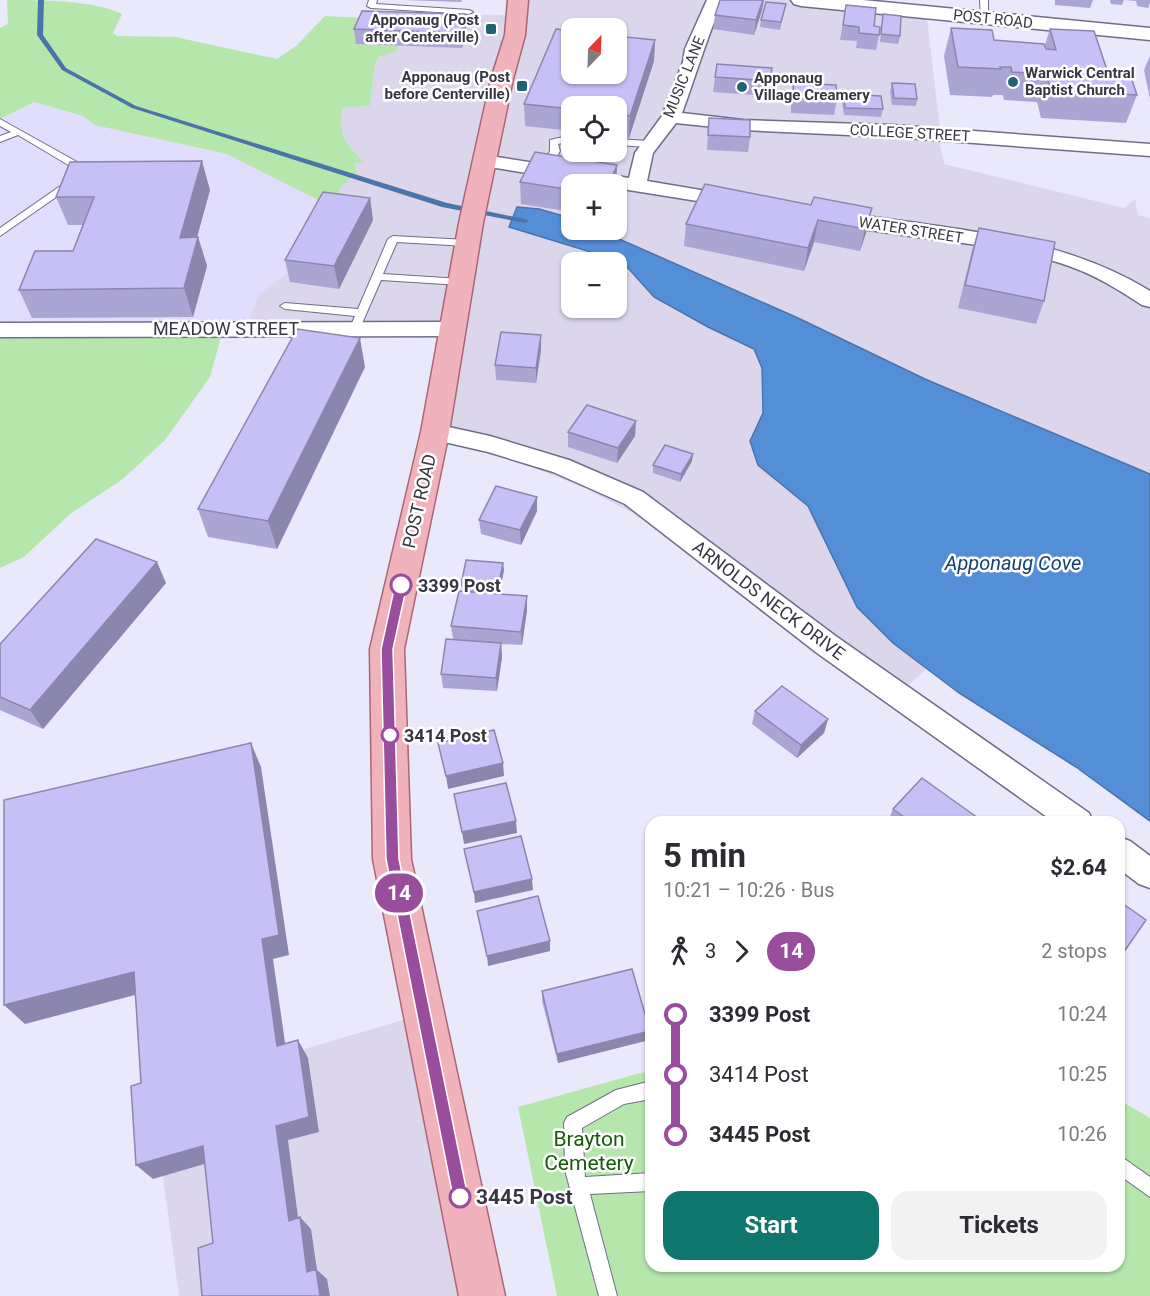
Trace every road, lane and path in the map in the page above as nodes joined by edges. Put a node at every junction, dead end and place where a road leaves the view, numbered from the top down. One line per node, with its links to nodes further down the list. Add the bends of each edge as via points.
1 (373, 0): 6 (lane, via 371,6)
2 (518, 0): 10 (main road, POST ROAD)
3 (715, 0): 12 (street, MUSIC LANE)
4 (801, 0): 8 (main road, POST ROAD)
5 (539, 3): 10 (main road)
6 (407, 4): 7 (lane)
7 (437, 5): 9 (lane)
8 (984, 9): 11 (main road, POST ROAD)
9 (469, 12)
10 (516, 27): 23 (main road, POST ROAD)
11 (1150, 34)
12 (671, 117): 18 (street, MUSIC LANE); 21 (street, COLLEGE STREET, via 743,125 915,132)
13 (0, 122): 14 (lane)
14 (19, 132): 15 (lane); 29 (lane, via 74,164 79,173)
15 (0, 139)
16 (561, 139): 22 (lane, via 553,142)
17 (627, 144): 18 (lane)
18 (647, 148): 20 (lane); 25 (street, MUSIC LANE)
19 (561, 149): 22 (lane)
20 (627, 149)
21 (1150, 150)
22 (555, 151): 24 (lane)
23 (484, 160): 24 (street); 28 (main road, POST ROAD)
24 (545, 170): 25 (street)
25 (637, 185): 26 (street)
26 (754, 204)
27 (812, 214): 32 (street, WATER STREET, via 999,244 1070,260)
28 (472, 220): 30 (lane, via 393,239); 31 (main road, POST ROAD)
29 (0, 233)
30 (377, 277): 31 (lane); 34 (lane)
31 (460, 282): 35 (main road, POST ROAD)
32 (1150, 300)
33 (285, 306): 34 (lane)
34 (358, 320): 35 (street, MEADOW STREET); 36 (street, MEADOW STREET)
35 (452, 328): 37 (main road, POST ROAD)
36 (0, 330)
37 (435, 432): 38 (street, ARNOLDS NECK DRIVE, via 561,466 634,498 827,645); 46 (main road, POST ROAD, via 387,649 393,859)
38 (1069, 816)
39 (1125, 855): 40 (street)
40 (1150, 874)
41 (645, 1091): 44 (lane, via 622,1096 573,1123)
42 (1125, 1169): 45 (lane)
43 (645, 1182): 44 (lane)
44 (578, 1186): 47 (lane)
45 (1150, 1188)
46 (482, 1296)
47 (608, 1296)

